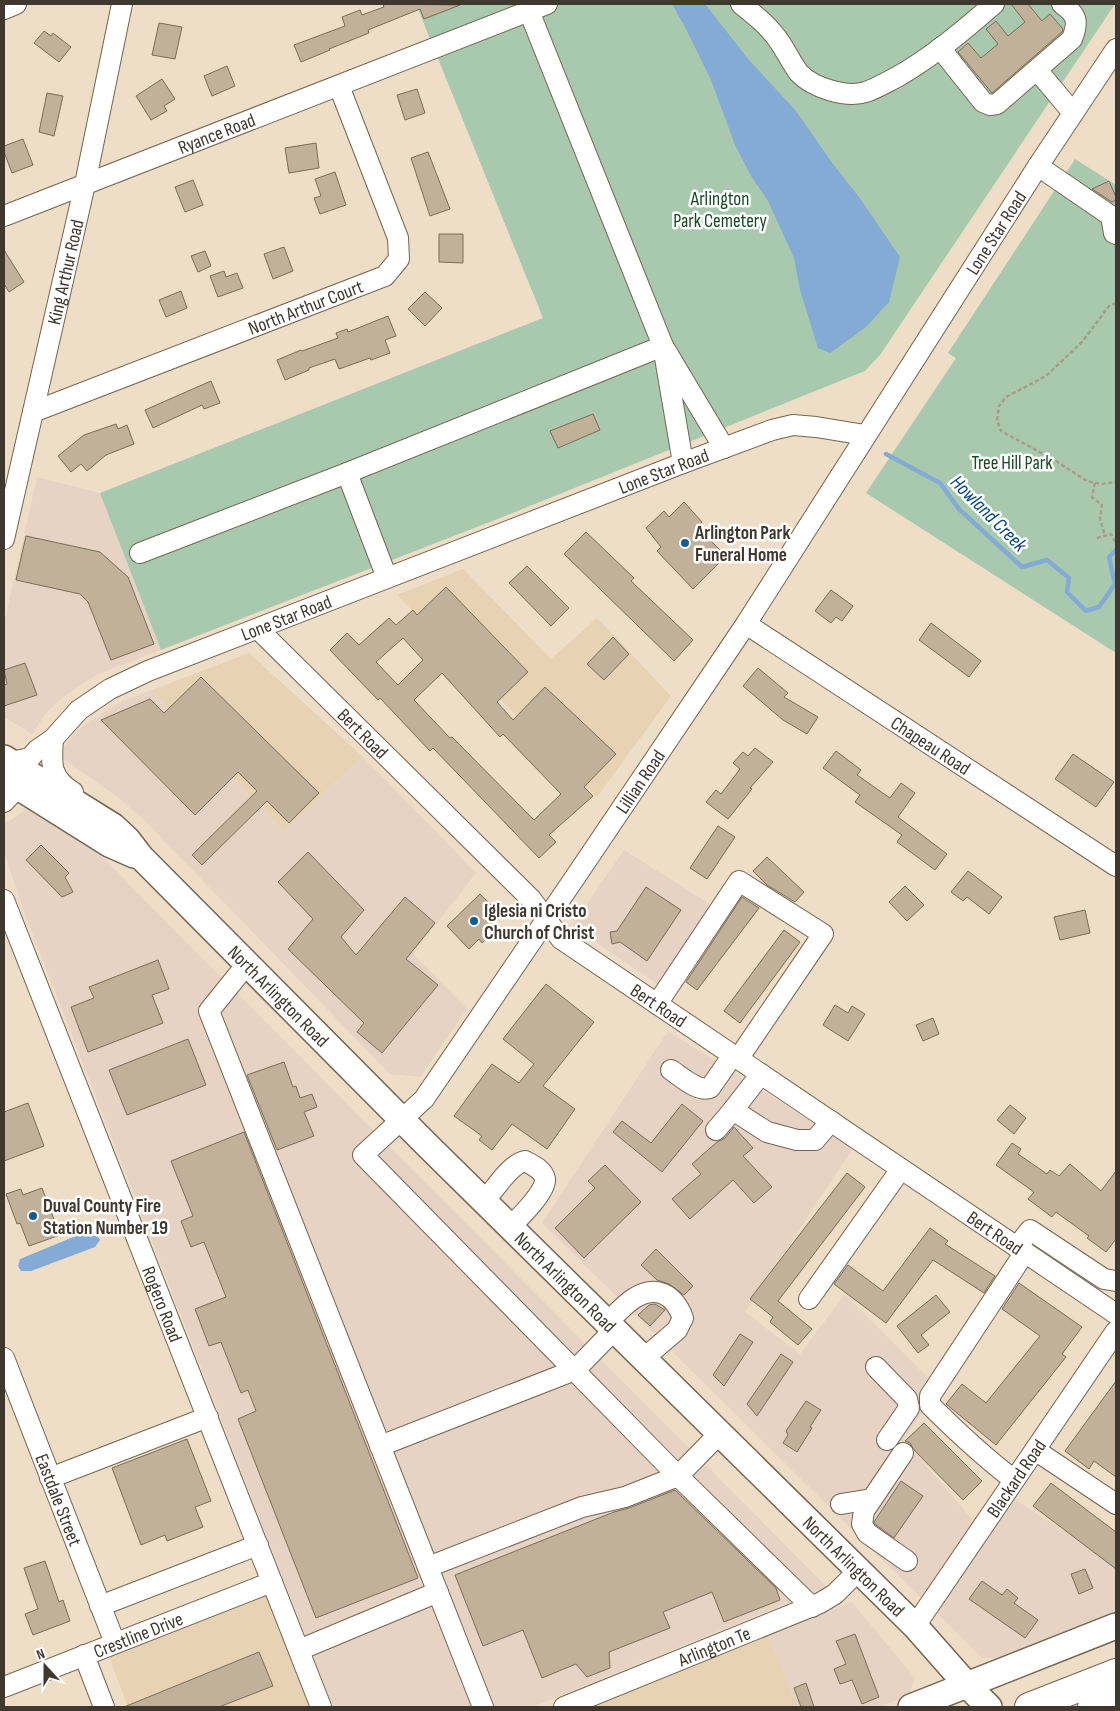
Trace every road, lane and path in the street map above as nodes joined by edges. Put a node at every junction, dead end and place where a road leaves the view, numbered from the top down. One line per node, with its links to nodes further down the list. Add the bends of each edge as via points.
1 (16, 4): 7 (street)
2 (122, 4): 15 (street, King Arthur Road)
3 (547, 4): 8 (street, Ryance Road)
4 (741, 4): 9 (street, via 762,20 800,73 822,88 848,94 880,86)
5 (994, 4): 9 (street)
6 (1062, 4): 11 (street, via 1074,14 1076,21 1072,39)
7 (4, 9)
8 (528, 11): 12 (street, Ryance Road); 19 (street)
9 (940, 48): 11 (street, via 983,102 990,105 997,104)
10 (1116, 48): 13 (street, Lone Star Road)
11 (1037, 70): 13 (street)
12 (339, 86): 15 (street, Ryance Road); 20 (street, North Arthur Court, via 398,238 399,259 385,276)
13 (1073, 113): 14 (street, Lone Star Road)
14 (1038, 166): 17 (street); 21 (street, Lone Star Road)
15 (85, 184): 16 (street, Ryance Road); 20 (street, King Arthur Road)
16 (4, 216)
17 (1114, 221)
18 (1116, 303): 26 (path, via 1109,306 1082,342 1046,376 1006,397 999,406 997,420 1001,431)
19 (663, 346): 22 (street); 23 (street); 24 (street)
20 (33, 412): 27 (street, King Arthur Road)
21 (865, 435): 22 (street, Lone Star Road, via 793,425); 34 (street, Lillian Road)
22 (724, 448): 23 (street, Lone Star Road)
23 (684, 463): 33 (street, Lone Star Road)
24 (347, 473): 32 (street); 33 (street)
25 (1116, 482): 26 (path)
26 (1095, 483): 28 (path, via 1092,497 1102,505 1100,519)
27 (8, 500): 30 (street, King Arthur Road)
28 (1106, 536): 29 (path); 31 (path, via 1111,534)
29 (1097, 538)
30 (4, 539)
31 (1115, 542)
32 (140, 553)
33 (387, 578): 35 (street, Lone Star Road)
34 (746, 624): 39 (street, Chapeau Road); 41 (street, Lillian Road)
35 (258, 629): 36 (street, Lone Star Road, via 110,689 79,710); 41 (street, Bert Road, via 531,899)
36 (54, 739): 37 (street, Lone Star Road, via 37,750); 38 (street, via 54,774 64,787 119,820)
37 (8, 778): 38 (main road, North Arlington Road, via 109,844)
38 (135, 849): 42 (main road, North Arlington Road)
39 (1116, 866)
40 (4, 900): 64 (street, Rogero Road)
41 (546, 919): 43 (street, Bert Road, via 561,939); 48 (street, Lillian Road, via 424,1098)
42 (247, 964): 48 (main road, North Arlington Road); 67 (street, via 209,1011)
43 (657, 1004): 44 (street, Bert Road); 44 (street, via 739,880 823,934)
44 (736, 1057): 45 (street, via 707,1089 699,1088); 46 (street, Bert Road)
45 (671, 1070)
46 (761, 1074): 47 (street); 49 (street, Bert Road)
47 (733, 1110): 49 (street, via 767,1132 797,1140 815,1140); 50 (street)
48 (402, 1120): 52 (main road, North Arlington Road); 63 (street, Lillian Road, via 363,1155)
49 (830, 1121): 51 (street, Bert Road)
50 (716, 1130)
51 (901, 1169): 54 (street, Bert Road); 56 (street)
52 (484, 1202): 53 (main road, North Arlington Road); 53 (street, via 518,1162 524,1161 539,1169 545,1184)
53 (510, 1227): 58 (main road, North Arlington Road)
54 (1021, 1249): 55 (street, via 1030,1230 1104,1279); 57 (street, Bert Road); 72 (street, via 930,1396 930,1405 963,1438)
55 (1116, 1281)
56 (809, 1299)
57 (1116, 1314)
58 (610, 1326): 61 (main road, North Arlington Road); 61 (street, via 634,1298 653,1291 663,1292 673,1301 683,1318 677,1330); 63 (street)
59 (1116, 1330): 68 (street, Blackard Road)
60 (4, 1358): 71 (street, Eastdale Street)
61 (643, 1359): 65 (main road, North Arlington Road)
62 (876, 1367): 66 (street, via 907,1399 909,1408)
63 (574, 1370): 67 (street); 70 (street)
64 (208, 1418): 71 (street); 76 (street, Rogero Road)
65 (719, 1434): 70 (street); 79 (main road, North Arlington Road)
66 (888, 1440)
67 (380, 1446): 78 (street)
68 (1035, 1450): 72 (street, Blackard Road); 75 (street)
69 (903, 1453): 73 (street)
70 (678, 1476): 78 (street, via 625,1497 582,1506); 83 (street)
71 (50, 1478): 82 (street, Eastdale Street)
72 (1014, 1480): 84 (street, Blackard Road)
73 (872, 1499): 74 (street); 77 (street, via 863,1517 862,1524 867,1533)
74 (841, 1504)
75 (1116, 1504)
76 (258, 1545): 80 (street, Rogero Road); 82 (street)
77 (907, 1561)
78 (428, 1567): 81 (street)
79 (858, 1571): 83 (street, Arlington Te, via 835,1594); 84 (main road, North Arlington Road)
80 (272, 1582): 86 (street, Crestline Drive); 87 (street, Rogero Road)
81 (438, 1592): 87 (street); 95 (street)
82 (100, 1606): 86 (street, Eastdale Street)
83 (812, 1607): 96 (street, Arlington Te)
84 (915, 1626): 91 (main road, North Arlington Road)
85 (1116, 1626): 91 (main road)
86 (115, 1642): 88 (street, Crestline Drive)
87 (299, 1650): 94 (street, Rogero Road)
88 (84, 1655): 90 (street, Crestline Drive); 93 (street)
89 (1116, 1673): 98 (highway)
90 (4, 1686)
91 (979, 1697): 97 (main road)
92 (1116, 1698): 99 (highway)
93 (104, 1707)
94 (321, 1707)
95 (483, 1707)
96 (564, 1707)
97 (911, 1707)
98 (1029, 1707)
99 (1092, 1707)

